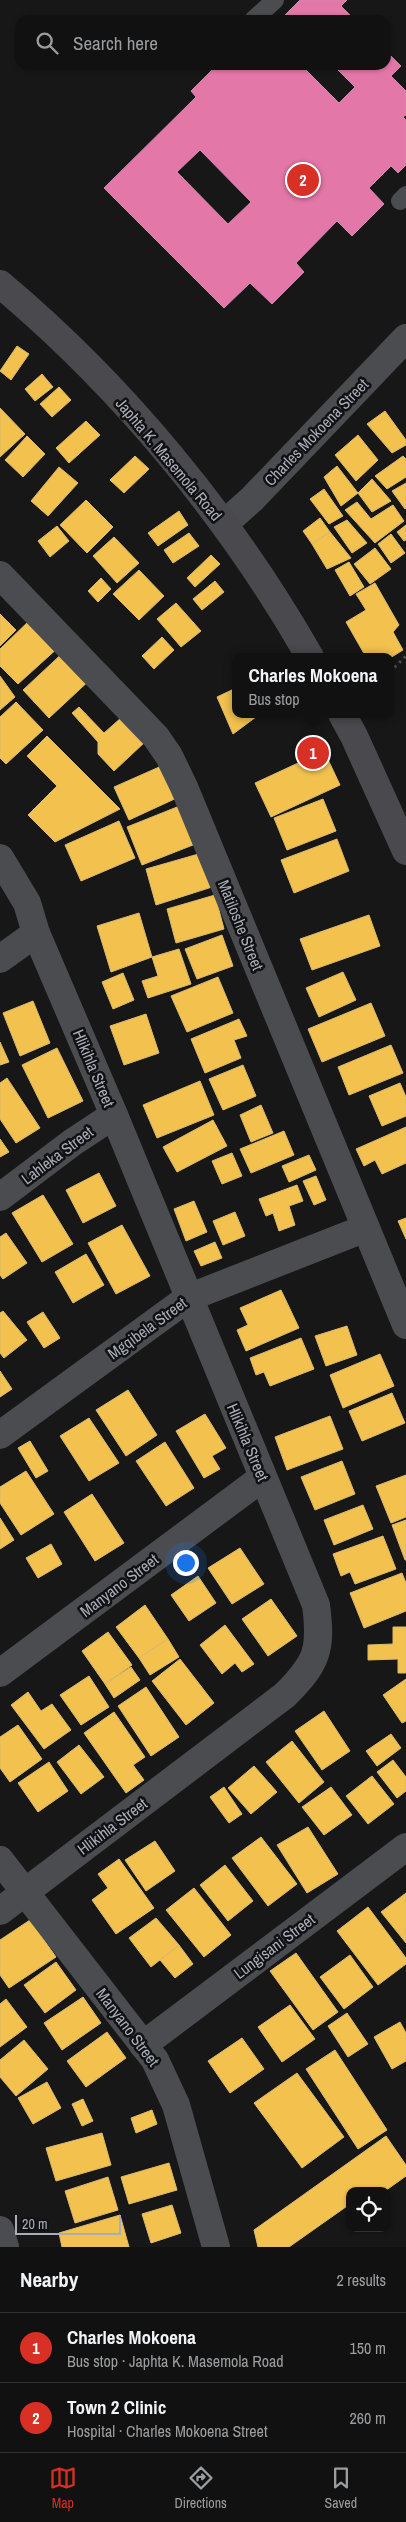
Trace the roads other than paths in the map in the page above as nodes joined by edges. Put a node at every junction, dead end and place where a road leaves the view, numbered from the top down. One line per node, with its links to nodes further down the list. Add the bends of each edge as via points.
1 (275, 0): 2 (lane)
2 (258, 15)
3 (0, 284): 5 (main road, Japhta K. Masemola Road, via 84,360 155,439)
4 (406, 338): 5 (street, Charles Mokoena Street)
5 (224, 524): 7 (main road, Japhta K. Masemola Road)
6 (0, 575): 15 (street, Matiloshe Street, via 156,737 169,756)
7 (308, 653)
8 (344, 718): 9 (main road)
9 (406, 851)
10 (0, 858): 11 (street, Hlikihla Street, via 27,903)
11 (36, 933): 12 (street); 13 (street, Hlikihla Street)
12 (0, 960)
13 (114, 1115): 14 (street, Lahleka Street); 16 (street, Hlikihla Street)
14 (0, 1197)
15 (366, 1228): 16 (street, Mgqibela Street); 17 (street, Matiloshe Street)
16 (188, 1298): 18 (street, Mgqibela Street); 19 (street, Hlikihla Street)
17 (406, 1325)
18 (0, 1435)
19 (262, 1478): 20 (street, Manyano Street); 23 (street, Hlikihla Street, via 316,1605 320,1634 307,1674 285,1695)
20 (0, 1674)
21 (406, 1847): 25 (street, Lungisani Street)
22 (0, 1860): 23 (street, Manyano Street)
23 (24, 1892): 24 (street, Hlikihla Street); 25 (street, Manyano Street)
24 (0, 1910)
25 (143, 2045): 28 (street, Manyano Street, via 156,2060 176,2105)
26 (0, 2230): 27 (street)
27 (5, 2247)
28 (216, 2247)

